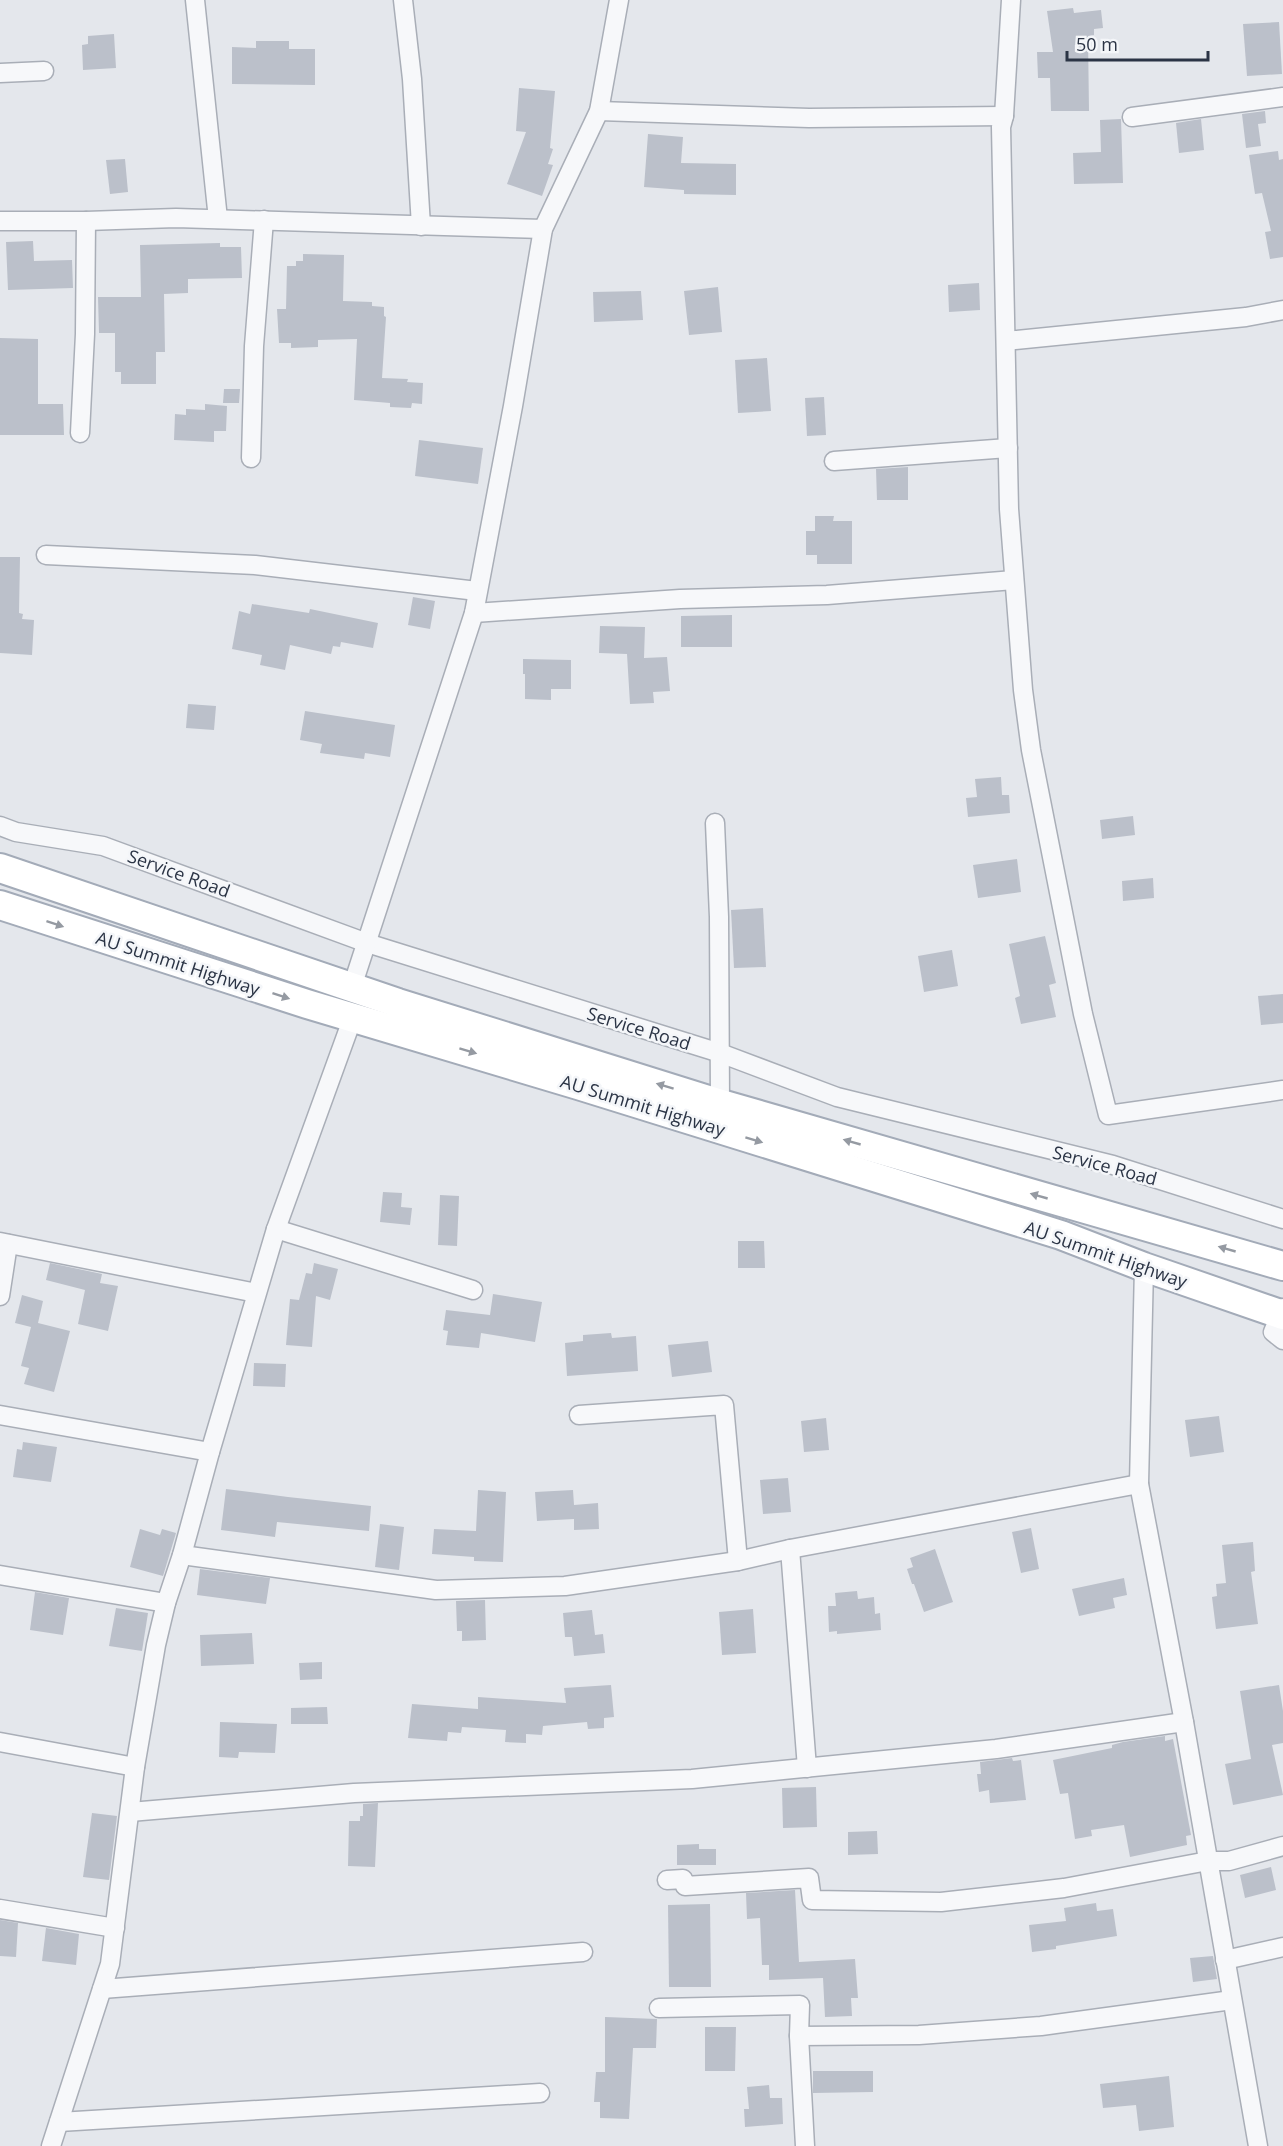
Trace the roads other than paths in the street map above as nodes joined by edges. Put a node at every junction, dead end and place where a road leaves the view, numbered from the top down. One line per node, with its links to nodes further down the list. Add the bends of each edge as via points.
1 (195, 0): 11 (street)
2 (403, 0): 15 (street)
3 (619, 0): 8 (street)
4 (1011, 0): 9 (street)
5 (44, 71): 6 (street)
6 (0, 73)
7 (1283, 97): 10 (street)
8 (599, 111): 9 (street, via 809,118); 16 (street)
9 (1004, 116): 18 (street, via 1001,127)
10 (1132, 117)
11 (218, 219): 12 (street); 14 (street)
12 (264, 220): 15 (street); 21 (street, via 254,346)
13 (0, 221): 14 (street)
14 (86, 221): 19 (street)
15 (421, 226): 16 (street)
16 (543, 229): 25 (street)
17 (1283, 310): 18 (street)
18 (1006, 341): 20 (street)
19 (80, 433)
20 (1008, 448): 22 (street); 24 (street)
21 (251, 458)
22 (834, 461)
23 (46, 555): 25 (street, via 255,565)
24 (1014, 580): 26 (street, via 827,595 680,599); 35 (street, via 1031,750 1083,1014 1108,1115)
25 (477, 591): 26 (street)
26 (474, 613): 31 (street)
27 (715, 823): 34 (street)
28 (0, 826): 31 (street, Service Road, via 103,846)
29 (0, 868): 32 (main road, AU Summit Highway)
30 (0, 905): 33 (main road, AU Summit Highway, one-way to 33)
31 (367, 943): 32 (street); 34 (street, Service Road)
32 (352, 987): 36 (main road, AU Summit Highway, one-way to 32)
33 (353, 1017): 38 (street); 41 (main road, AU Summit Highway, one-way to 41, via 1061,1235)
34 (720, 1053): 36 (street); 37 (street, Service Road, via 837,1097 1113,1165)
35 (1283, 1089)
36 (718, 1103): 40 (main road, AU Summit Highway, one-way to 36)
37 (1283, 1219)
38 (276, 1229): 42 (street); 43 (street)
39 (4, 1243): 43 (street); 44 (street)
40 (1283, 1266)
41 (1144, 1267): 45 (main road, AU Summit Highway); 49 (street)
42 (472, 1290)
43 (256, 1293): 48 (street)
44 (0, 1296)
45 (1282, 1319)
46 (0, 1415): 48 (street)
47 (579, 1415): 52 (street, via 724,1405)
48 (210, 1452): 51 (street)
49 (1139, 1484): 50 (street); 55 (street)
50 (790, 1549): 52 (street); 58 (street)
51 (182, 1555): 52 (street, via 436,1590 565,1586); 54 (street)
52 (738, 1561)
53 (0, 1575): 54 (street)
54 (166, 1603): 57 (street)
55 (1184, 1722): 58 (street, via 996,1749); 61 (street)
56 (0, 1742): 57 (street)
57 (135, 1767): 59 (street)
58 (807, 1768): 59 (street, via 692,1779 354,1793)
59 (130, 1812): 64 (street)
60 (1283, 1846): 61 (street, via 1229,1861)
61 (1208, 1861): 62 (street, via 1065,1888 941,1902 812,1900 809,1878 685,1886 682,1879); 67 (street)
62 (667, 1880)
63 (0, 1909): 64 (street)
64 (115, 1928): 68 (street, via 111,1964)
65 (1283, 1947): 67 (street)
66 (583, 1952): 68 (street)
67 (1226, 1960): 69 (street)
68 (102, 1989): 73 (street)
69 (1232, 2000): 71 (street, via 1041,2026 919,2035); 76 (street)
70 (660, 2008): 71 (street, via 800,2005)
71 (799, 2037): 75 (street)
72 (540, 2093): 73 (street)
73 (59, 2122): 74 (street)
74 (51, 2146)
75 (804, 2146)
76 (1258, 2146)

